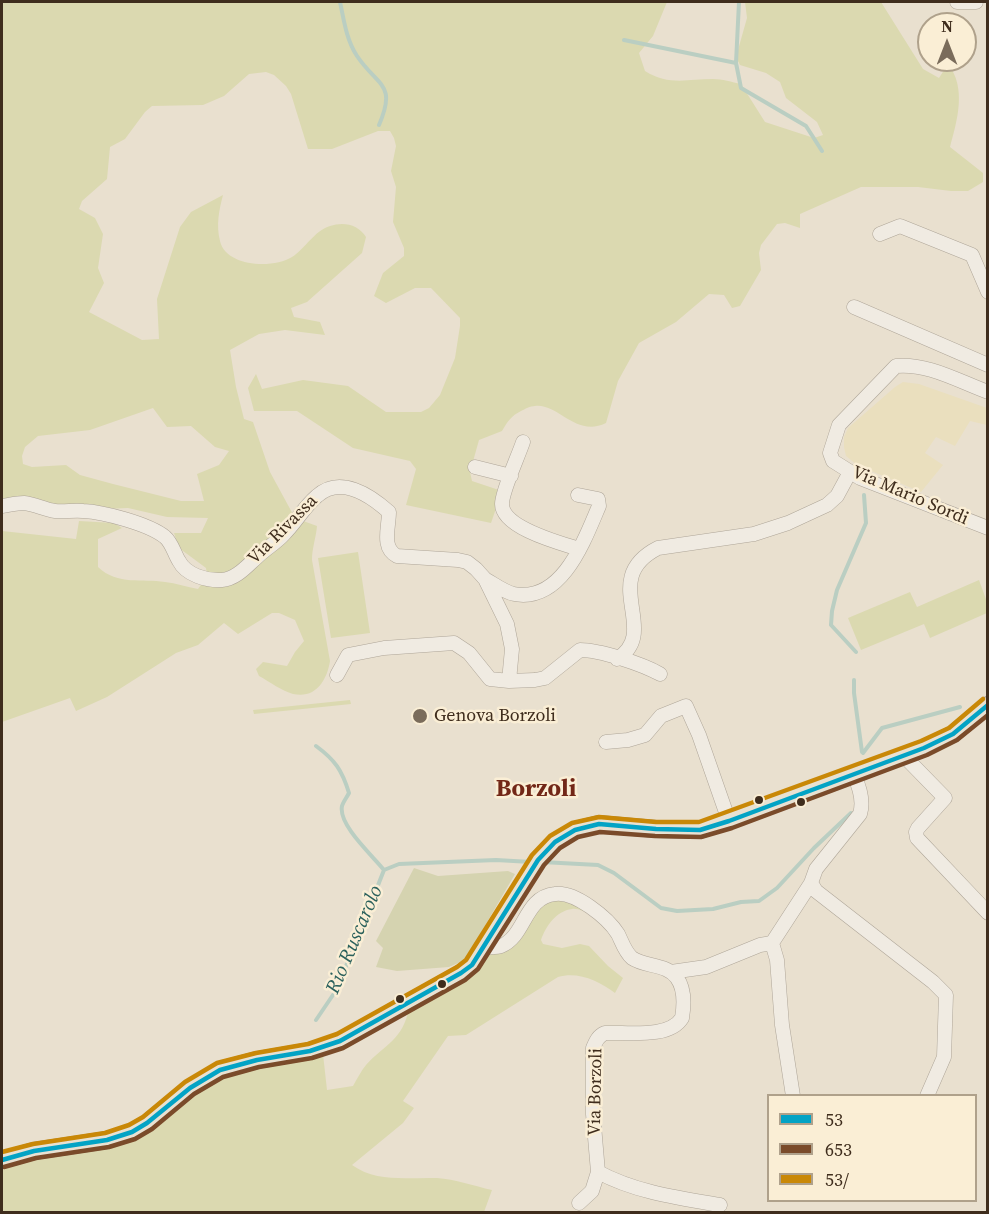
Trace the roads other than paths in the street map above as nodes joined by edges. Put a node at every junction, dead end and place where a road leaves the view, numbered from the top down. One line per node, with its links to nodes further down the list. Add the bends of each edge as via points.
1 (957, 2): 2 (street)
2 (976, 2)
3 (880, 234): 4 (street, via 900,226 972,255)
4 (987, 292)
5 (854, 307): 6 (street)
6 (987, 364)
7 (987, 392): 10 (street, Via Mario Sordi, via 927,368 912,364 896,366 839,425 830,453 833,461)
8 (523, 442): 11 (street)
9 (475, 467): 11 (street)
10 (850, 472): 14 (street, Via Mario Sordi); 17 (street, via 837,496 827,505 788,523 754,534 658,548 647,554 630,580 633,641)
11 (511, 476): 15 (street, via 502,501 507,517 543,537)
12 (578, 495): 15 (street, via 595,497 599,503)
13 (2, 506): 16 (street, Via Rivassa, via 26,503 54,511 84,511 147,527 165,537 179,563 193,575 224,580 236,575 284,534 318,495 341,486 352,488 389,512 387,538 392,553 467,562)
14 (986, 524)
15 (579, 549): 16 (street, via 562,576 536,594 511,594)
16 (485, 579): 20 (street, via 507,624 512,648)
17 (617, 658): 18 (street); 20 (street, via 580,650 545,678)
18 (660, 674)
19 (337, 675): 20 (street, via 348,655 360,651 454,643 469,652 490,679)
20 (509, 681)
21 (987, 705): 23 (main road, via 953,734)
22 (606, 742): 25 (street, via 645,735 662,716 686,706)
23 (904, 756): 24 (main road); 27 (street, via 945,798 918,828 917,838)
24 (854, 775): 25 (main road); 26 (street, via 862,804 860,814 816,869)
25 (729, 822): 29 (main road, via 700,830 599,825 575,830 555,842 535,865)
26 (811, 883): 28 (street); 32 (street, via 946,995 944,1058)
27 (987, 913)
28 (772, 943): 30 (street, via 706,967); 31 (street)
29 (483, 948): 30 (street, via 509,941 539,899 560,893 585,903 611,924 631,957); 33 (main road, via 461,973 340,1041 220,1070 132,1132)
30 (671, 972): 34 (street, Via Borzoli, via 682,991 683,1012 678,1023 664,1031 605,1033 595,1042 593,1114)
31 (793, 1094)
32 (927, 1094)
33 (4, 1160)
34 (598, 1172): 35 (street, via 592,1191); 36 (street, via 657,1194)
35 (579, 1203)
36 (720, 1205)

